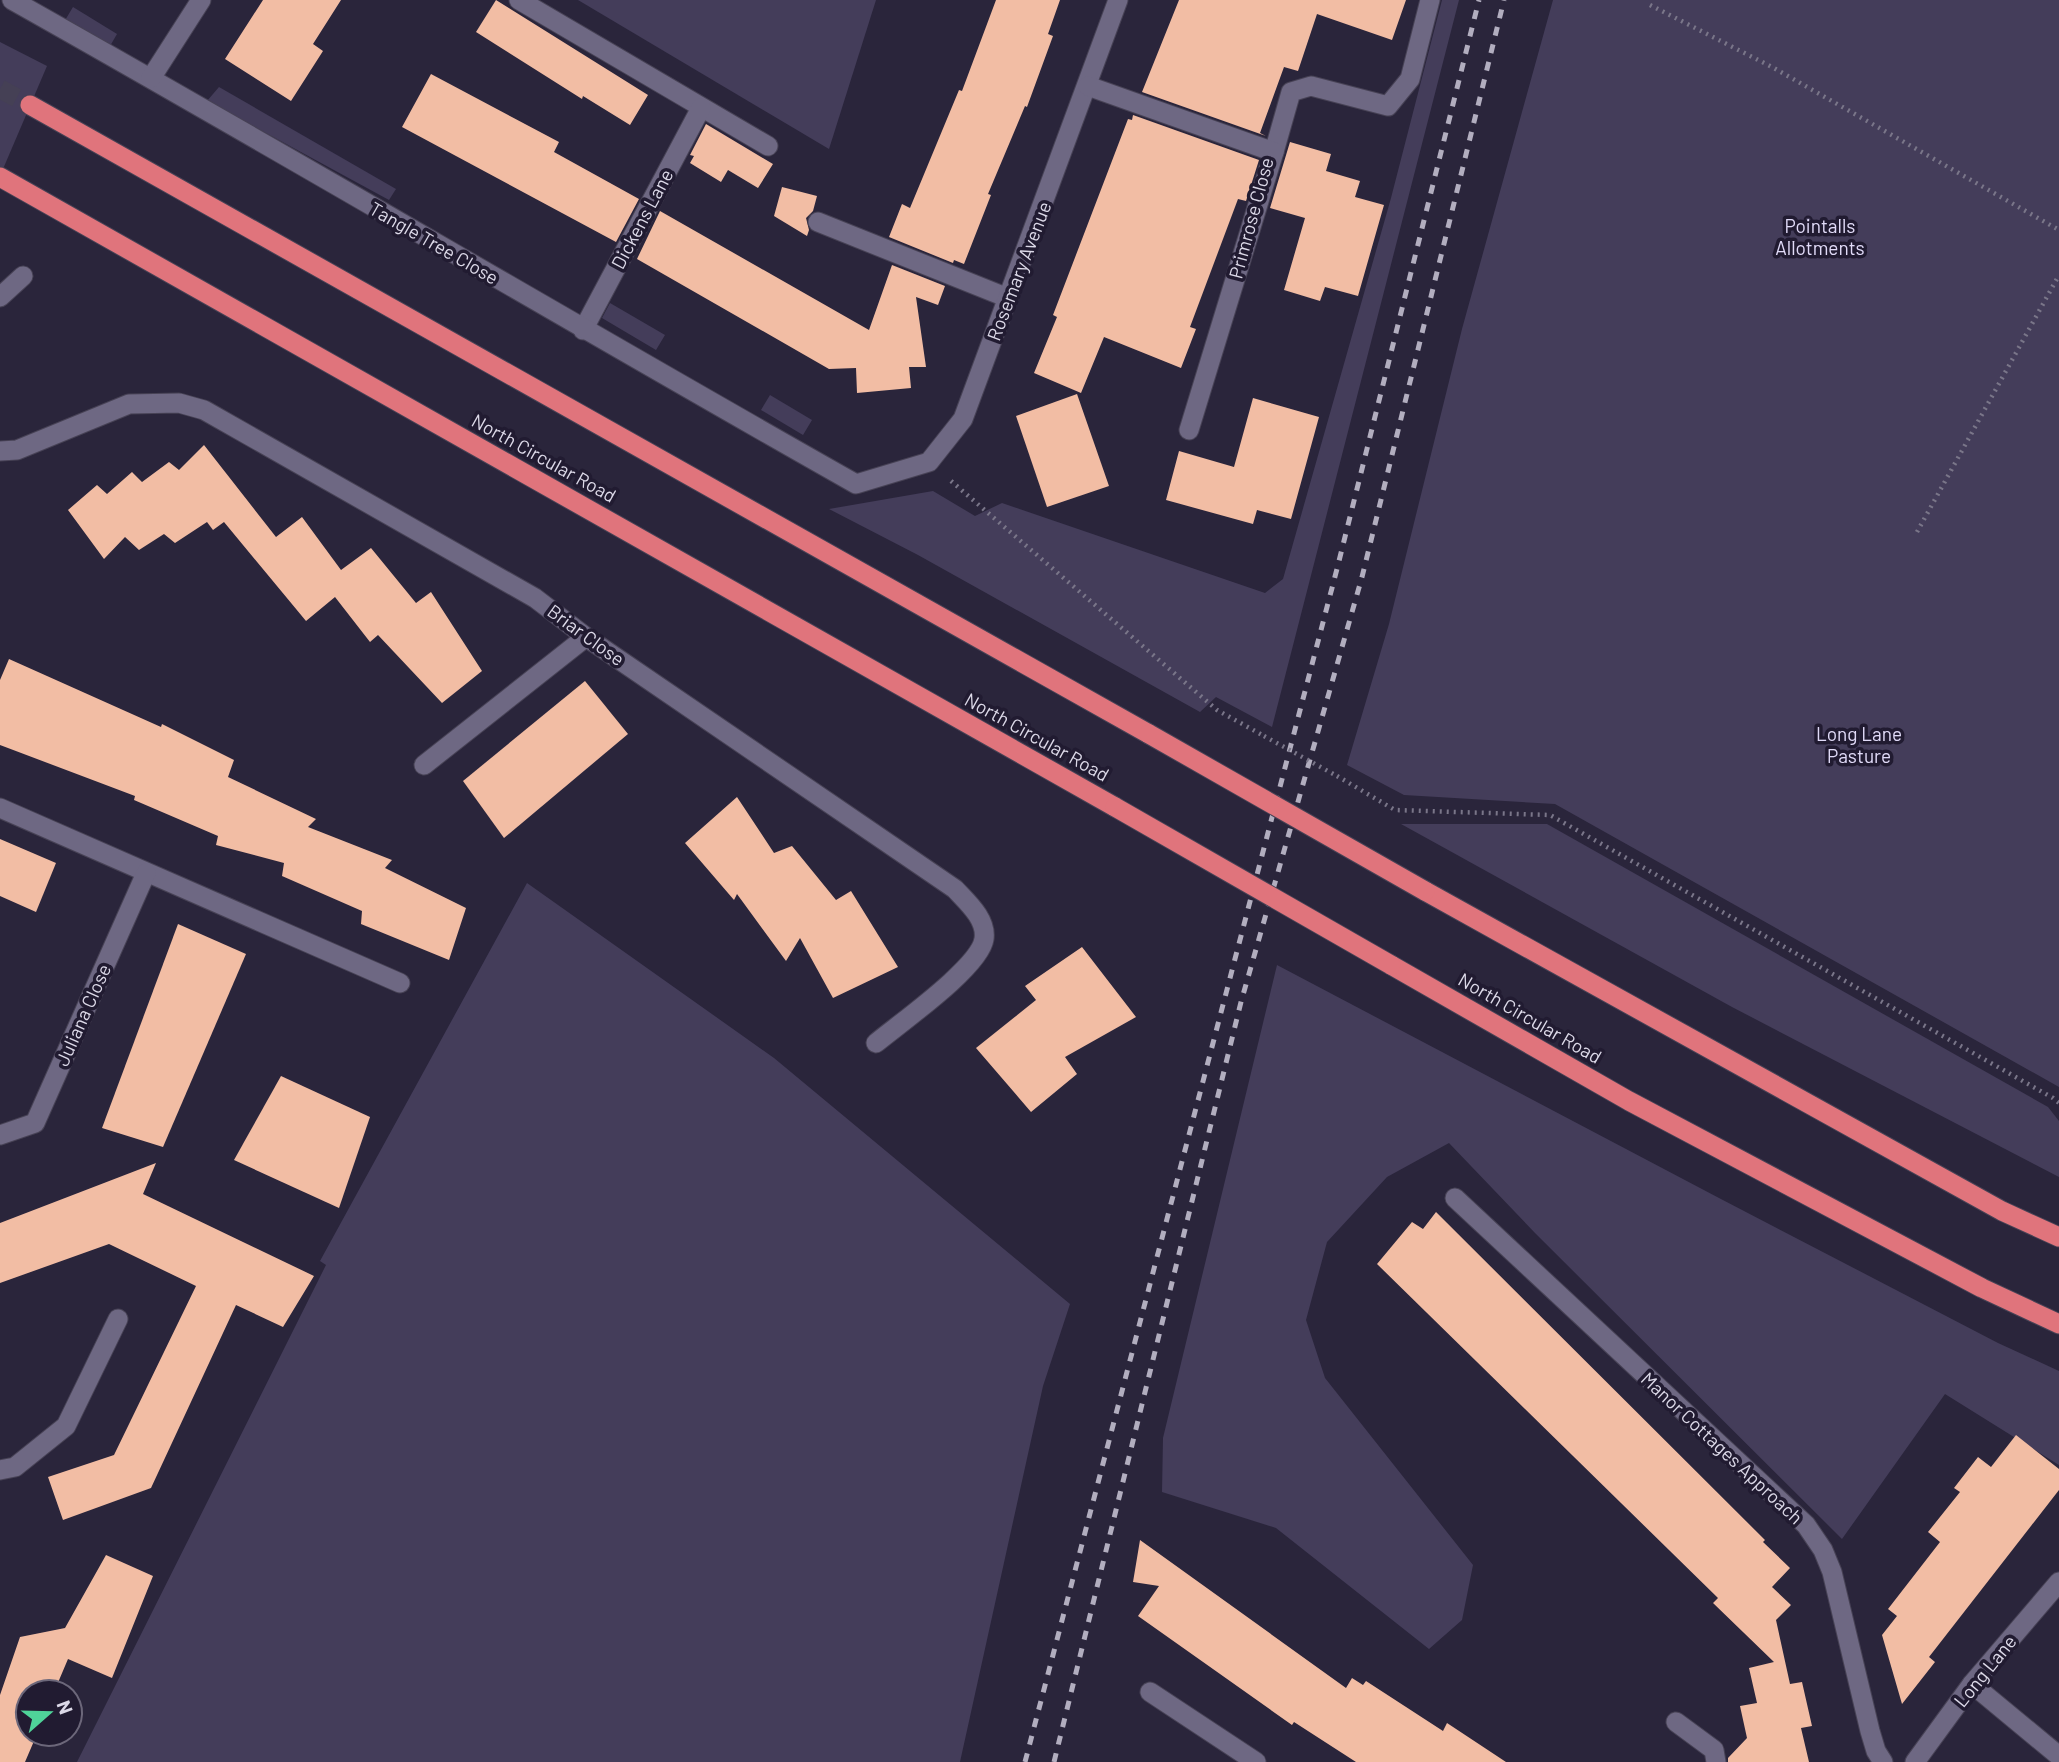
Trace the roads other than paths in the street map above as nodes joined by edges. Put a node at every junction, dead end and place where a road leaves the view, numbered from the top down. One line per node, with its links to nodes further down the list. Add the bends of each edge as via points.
1 (12, 0): 6 (street, Tangle Tree Close)
2 (201, 0): 6 (street)
3 (519, 0): 9 (street)
4 (1118, 0): 7 (street, Rosemary Avenue)
5 (1430, 0): 11 (street, via 1410,79 1388,106 1311,86 1291,92)
6 (151, 78): 17 (street, Tangle Tree Close)
7 (1088, 86): 11 (street, Primrose Close); 16 (street, Rosemary Avenue)
8 (30, 105): 29 (highway, bridge, via 1681,1035 2002,1211)
9 (701, 107): 10 (street); 17 (street, Dickens Lane)
10 (768, 146)
11 (1274, 152): 18 (street, Primrose Close)
12 (0, 177): 31 (highway, North Circular Road, bridge, via 1629,1101)
13 (818, 222): 16 (street)
14 (23, 276): 15 (street)
15 (0, 297)
16 (1009, 299): 20 (street, Rosemary Avenue, via 963,418 929,462)
17 (583, 330): 20 (street, Tangle Tree Close)
18 (1189, 430)
19 (0, 451): 21 (street, Briar Close, via 17,450 129,404 179,403 204,410 536,598)
20 (856, 484)
21 (586, 637): 22 (street); 26 (street, Briar Close, via 955,889 974,909 984,940 970,965)
22 (424, 765)
23 (0, 808): 24 (street)
24 (146, 873): 25 (street); 27 (street, Juliana Close, via 35,1123)
25 (400, 983)
26 (876, 1042)
27 (0, 1135)
28 (1455, 1198): 40 (street, Manor Cottages Approach, via 1806,1525 1832,1572 1870,1731)
29 (2059, 1237)
30 (118, 1319): 32 (street, via 66,1426 15,1467)
31 (2059, 1324)
32 (0, 1470)
33 (2059, 1582): 34 (street, Long Lane)
34 (1972, 1684): 37 (street); 41 (street, Long Lane)
35 (1150, 1692): 38 (street)
36 (1676, 1722): 39 (street, via 1714,1750)
37 (2059, 1756)
38 (1256, 1762)
39 (1716, 1762)
40 (1883, 1762)
41 (1915, 1762)

